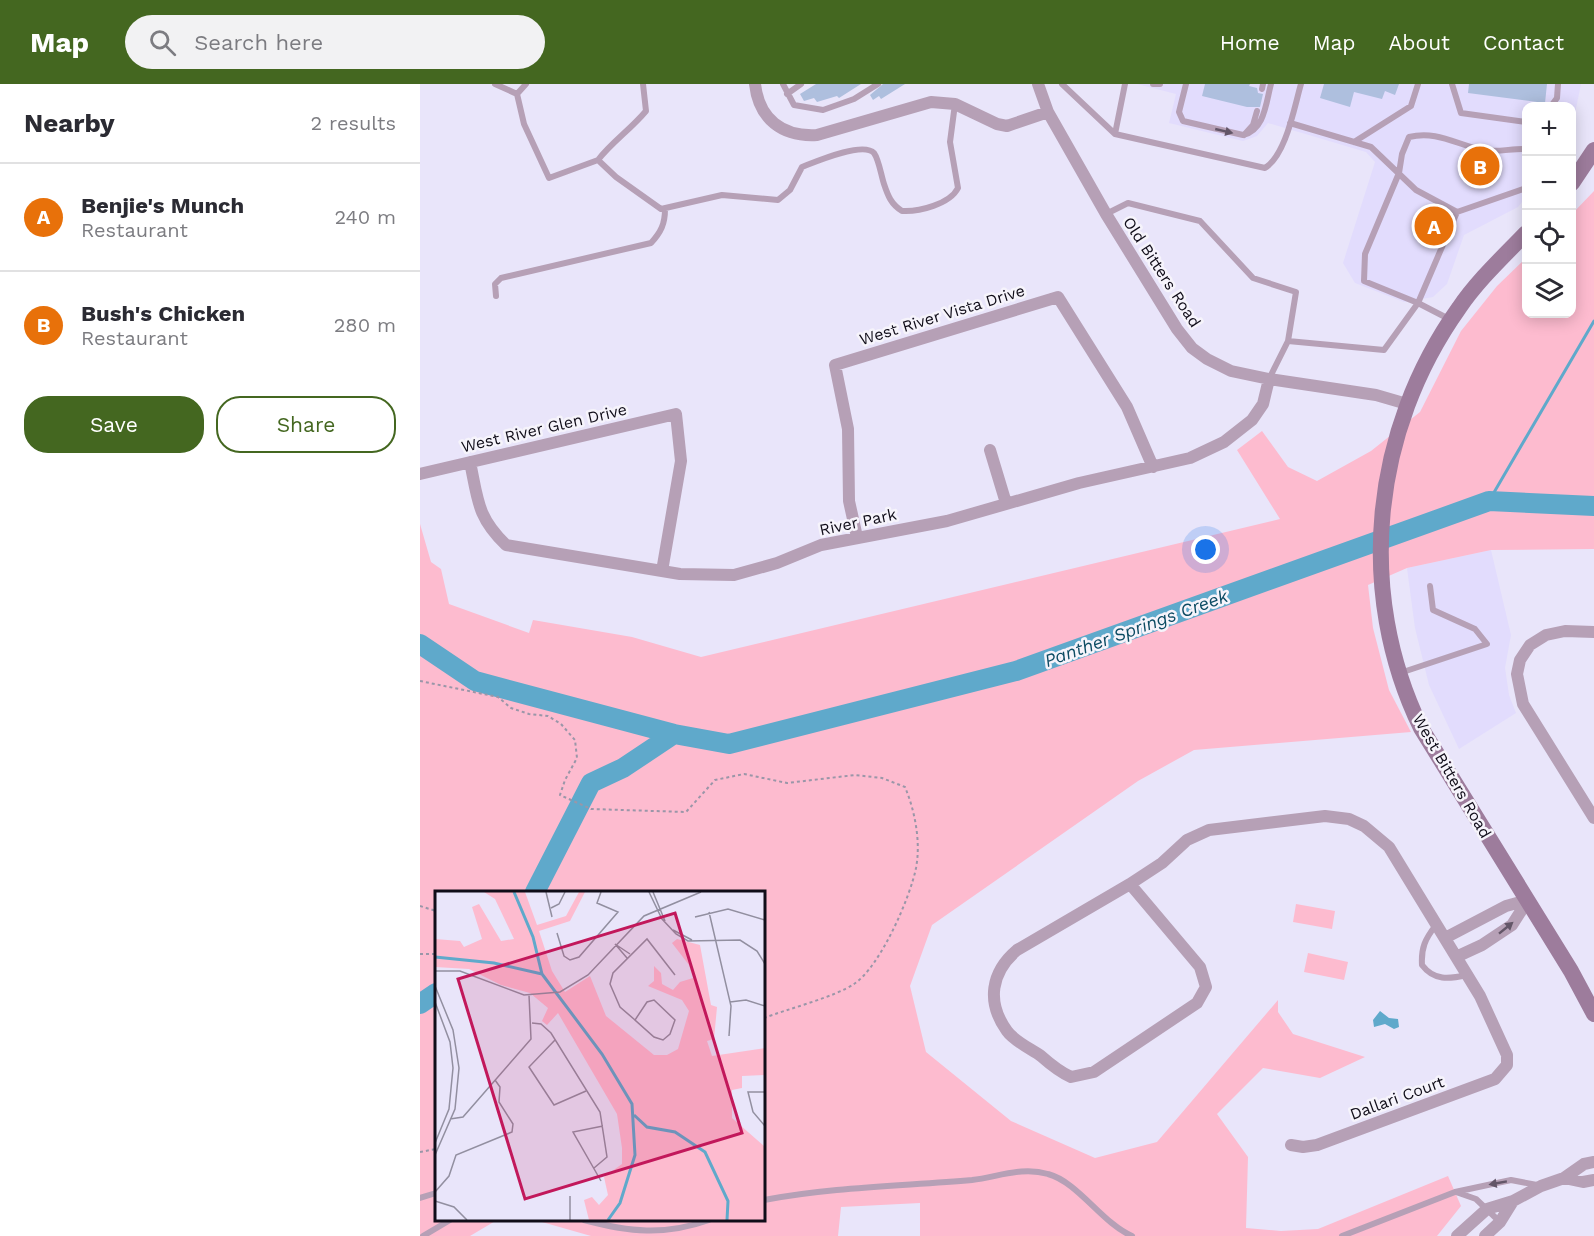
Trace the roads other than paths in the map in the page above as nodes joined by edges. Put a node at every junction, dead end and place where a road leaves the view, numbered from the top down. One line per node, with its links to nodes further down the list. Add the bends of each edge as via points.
1 (495, 84): 19 (lane)
2 (526, 84): 19 (lane)
3 (644, 84): 32 (lane, via 646,111)
4 (755, 84): 22 (street, via 767,119 786,131 805,136 932,102)
5 (783, 84): 20 (lane)
6 (801, 84): 20 (lane)
7 (878, 84): 20 (lane, via 854,99 823,110 794,105)
8 (1038, 84): 24 (street, Old Bitters Road)
9 (1062, 84): 27 (lane)
10 (1125, 84): 27 (lane)
11 (1153, 84): 12 (lane)
12 (1160, 84)
13 (1186, 84): 28 (lane, one-way to 28, via 1179,112 1183,121)
14 (1270, 84): 28 (lane, via 1259,126)
15 (1301, 84): 26 (lane)
16 (1418, 84): 29 (lane, via 1411,106)
17 (1452, 84): 25 (lane, via 1461,113)
18 (1558, 84): 21 (lane)
19 (517, 94): 32 (lane, via 524,124 549,178)
20 (787, 94)
21 (1554, 102)
22 (955, 104): 24 (street, via 1006,126); 36 (lane, via 950,142 958,188 944,202 902,211 888,195 874,153 857,149 802,167 790,190 778,200 715,196)
23 (1257, 111): 28 (lane)
24 (1048, 112): 38 (street, Old Bitters Road)
25 (1522, 121)
26 (1290, 123): 27 (lane, via 1275,162 1264,168); 29 (lane)
27 (1115, 134)
28 (1244, 135)
29 (1354, 142): 33 (lane, via 1371,147)
30 (1522, 149): 33 (lane, via 1484,150 1446,137 1422,134 1409,137)
31 (1594, 150): 34 (main road)
32 (598, 160): 36 (lane, via 632,189)
33 (1399, 173): 37 (lane, via 1416,190); 41 (lane, via 1365,254 1364,281)
34 (1576, 177)
35 (1522, 189): 37 (lane)
36 (665, 209): 40 (lane, via 661,233 651,243 501,278 495,284)
37 (1457, 212): 41 (lane)
38 (1106, 214): 43 (lane, via 1128,203 1200,221 1253,278 1296,292); 44 (street, Old Bitters Road, via 1192,348 1231,371)
39 (1522, 238): 42 (main road, West Bitters Road, via 1486,273)
40 (496, 296)
41 (1418, 303): 42 (lane); 43 (lane, via 1384,350)
42 (1451, 319): 45 (main road, West Bitters Road, via 1416,380)
43 (1288, 340): 44 (lane)
44 (1269, 379): 45 (street, Old Bitters Road, via 1376,394); 48 (street, River Park, via 1263,404 1252,420 1224,442 1190,458)
45 (1407, 404): 55 (main road, West Bitters Road, via 1387,475 1381,518 1382,587)
46 (990, 450): 50 (street)
47 (470, 462): 49 (street, West River Glen Drive); 52 (street, River Park, via 481,513 489,529 506,545); 52 (street, West River Glen Drive, via 676,414 681,461)
48 (1153, 467): 50 (street, River Park); 51 (street, West River Vista Drive, via 1127,406 1058,297 835,364 848,429 849,501)
49 (420, 474)
50 (1006, 503): 51 (street, River Park, via 937,523)
51 (857, 537): 52 (street, River Park, via 734,575)
52 (662, 571)
53 (1430, 586): 55 (lane, via 1433,610 1475,629 1487,644)
54 (1594, 632): 56 (street, via 1546,635 1525,652 1517,674 1523,704)
55 (1400, 673): 58 (main road, West Bitters Road, via 1418,721 1441,764)
56 (1592, 812)
57 (1130, 884): 57 (street, via 1017,950 997,974 994,1005 1008,1033 1071,1077 1094,1072 1197,1003 1206,987 1200,967); 59 (street, via 1187,840 1209,830 1325,816 1341,818 1364,826 1389,847)
58 (1528, 900): 60 (street, via 1506,906); 61 (street, one-way to 58, via 1512,925); 63 (main road, West Bitters Road)
59 (1437, 924): 60 (street); 62 (lane, via 1425,939 1422,965 1438,978)
60 (1445, 938): 61 (street)
61 (1456, 957): 62 (street)
62 (1468, 975): 64 (street, Dallari Court, via 1507,1055 1507,1065 1495,1079 1317,1145)
63 (1594, 1014)
64 (1291, 1145)
65 (1594, 1161): 66 (street)
66 (1564, 1178): 67 (street); 68 (street)
67 (1594, 1180)
68 (1541, 1186): 69 (lane, one-way to 69, via 1511,1180); 73 (street)
69 (1455, 1192): 74 (lane, via 1476,1199); 82 (lane)
70 (435, 1193): 71 (lane)
71 (420, 1198)
72 (765, 1200): 81 (lane, via 982,1179 1026,1170 1051,1174 1118,1230)
73 (1513, 1201): 74 (street); 78 (street)
74 (1487, 1209): 78 (lane); 79 (street)
75 (448, 1221): 80 (lane)
76 (588, 1221): 77 (lane, via 635,1234 662,1236)
77 (706, 1221)
78 (1500, 1222): 83 (street)
79 (1460, 1235)
80 (423, 1236)
81 (1132, 1236)
82 (1342, 1236)
83 (1485, 1236)

